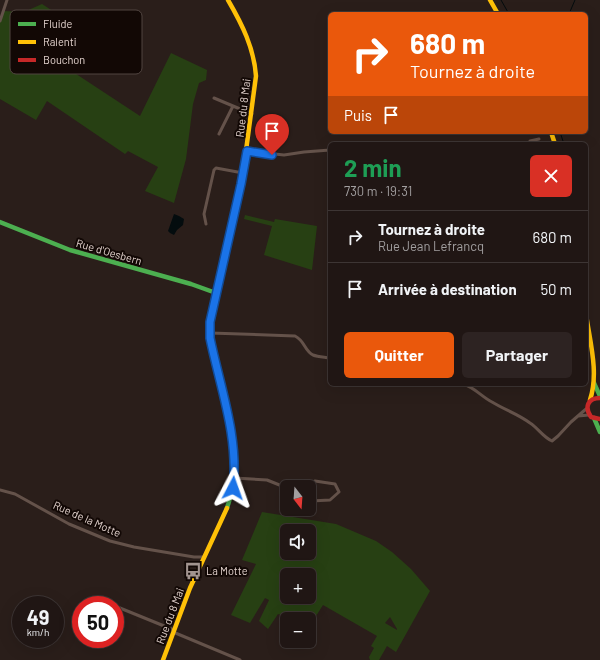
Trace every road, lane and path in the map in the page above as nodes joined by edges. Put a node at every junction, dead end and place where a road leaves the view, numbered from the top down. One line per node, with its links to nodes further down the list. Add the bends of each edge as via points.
1 (7, 0): 5 (street)
2 (228, 0): 8 (main road, Rue du 8 Mai, via 244,27 255,60 256,83)
3 (490, 0): 4 (main road)
4 (497, 12)
5 (0, 21)
6 (214, 98): 7 (street)
7 (232, 106): 8 (street); 9 (street)
8 (252, 114): 13 (main road, Rue du 8 Mai)
9 (219, 134)
10 (539, 139): 11 (street)
11 (529, 142)
12 (328, 150): 13 (street, via 284,155)
13 (247, 151): 14 (main road, Rue du 8 Mai)
14 (243, 173): 16 (street, via 221,168 214,170 204,214); 17 (main road, Rue du 8 Mai)
15 (0, 222): 17 (main road, Rue d'Oesbern, via 70,250)
16 (206, 224)
17 (216, 293): 19 (main road, Rue du 8 Mai)
18 (588, 331): 21 (main road)
19 (210, 333): 20 (street, via 295,336 300,338 312,354); 31 (main road, Rue du 8 Mai, via 231,432)
20 (328, 358)
21 (594, 382): 23 (main road); 24 (main road)
22 (468, 386): 27 (street, via 491,402 521,416 552,441)
23 (600, 397): 24 (main road)
24 (590, 400): 25 (main road)
25 (587, 408): 26 (main road); 27 (street)
26 (589, 415): 27 (street); 28 (main road)
27 (578, 416)
28 (594, 418): 29 (main road); 30 (main road)
29 (600, 419)
30 (600, 432)
31 (234, 478): 33 (street, via 267,480); 37 (main road, Rue du 8 Mai, via 228,505)
32 (316, 481): 35 (street, via 335,484 339,492 330,500)
33 (280, 485)
34 (0, 490): 36 (street, Rue de la Motte, via 15,494 69,524 110,541)
35 (316, 501)
36 (194, 557): 37 (street, Rue de la Motte); 38 (street)
37 (203, 557): 38 (main road, Rue du 8 Mai)
38 (200, 563): 40 (main road, Rue du 8 Mai)
39 (124, 610): 40 (street)
40 (174, 631): 41 (main road, Rue du 8 Mai); 42 (street)
41 (162, 660)
42 (240, 660)

